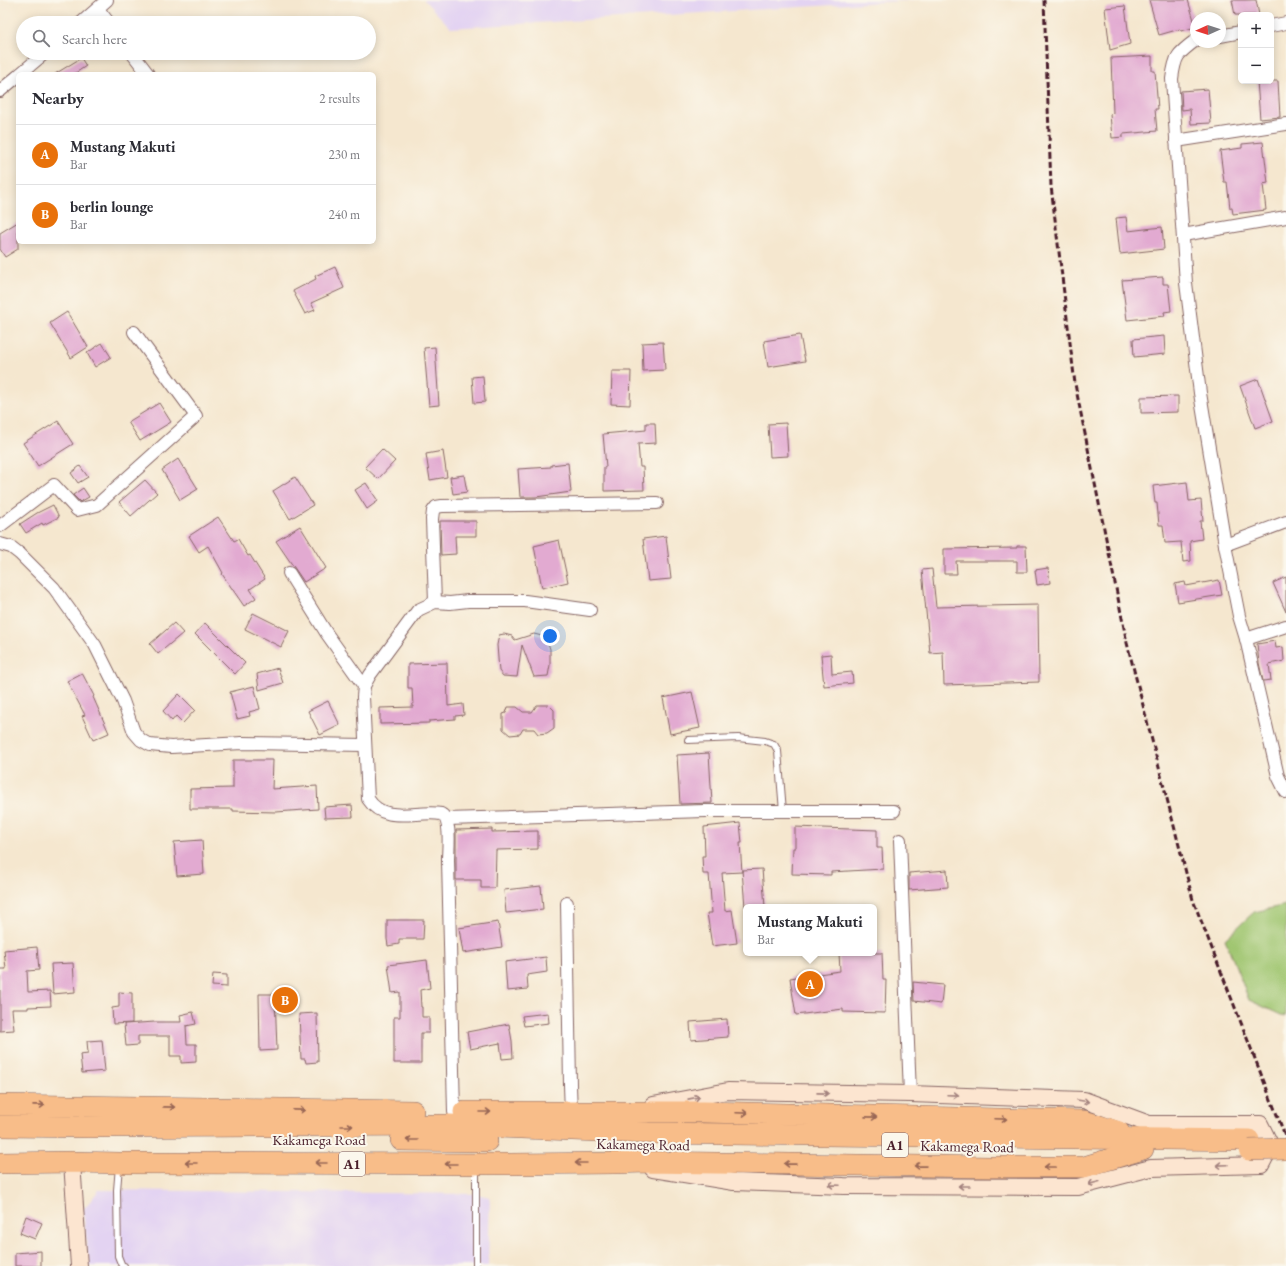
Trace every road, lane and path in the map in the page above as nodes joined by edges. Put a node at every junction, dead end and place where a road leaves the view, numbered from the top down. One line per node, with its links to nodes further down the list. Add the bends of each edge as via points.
1 (107, 0): 2 (street)
2 (98, 9): 3 (street); 4 (street)
3 (90, 16)
4 (104, 16)
5 (1286, 23): 6 (street)
6 (1274, 25)
7 (1238, 33): 8 (street)
8 (1226, 35)
9 (1190, 45): 17 (street, via 1181,52 1174,63 1172,79)
10 (37, 60): 12 (street)
11 (137, 60): 13 (street)
12 (23, 72)
13 (146, 72)
14 (16, 78): 15 (street)
15 (0, 91)
16 (1286, 124): 17 (street)
17 (1176, 141): 19 (street)
18 (1286, 217): 19 (street)
19 (1183, 235): 25 (street, via 1187,291 1200,392)
20 (134, 332): 23 (street, via 196,416 97,505 78,510 54,485)
21 (657, 503): 27 (street, via 436,507 432,519)
22 (1286, 522): 25 (street)
23 (0, 526)
24 (0, 544): 33 (street, via 11,547 20,554 54,588 68,607 95,645 140,740 150,745 171,747 242,743)
25 (1225, 545): 30 (street)
26 (289, 573): 31 (street, via 326,634)
27 (435, 602): 28 (street, via 525,601); 31 (street, via 418,610)
28 (590, 610)
29 (1286, 626): 30 (street)
30 (1246, 638): 34 (street, via 1278,776)
31 (364, 686): 33 (street)
32 (688, 740): 35 (lane, via 738,738 774,744 778,751)
33 (365, 744): 37 (street, via 368,799 373,806 388,814 436,813 444,815)
34 (1286, 792)
35 (783, 811): 36 (street); 37 (street)
36 (894, 811)
37 (447, 819): 42 (street)
38 (900, 840): 40 (street)
39 (568, 903): 43 (street)
40 (910, 1094): 44 (street, one-way to 40, via 728,1091); 53 (street, one-way to 53, via 1084,1100 1150,1124 1260,1124 1271,1146 1260,1165 1151,1168 1078,1187 844,1186 734,1182)
41 (0, 1105): 42 (highway, A1, one-way to 42)
42 (454, 1112): 43 (highway, A1, one-way to 43)
43 (572, 1113): 44 (highway, A1)
44 (614, 1113): 48 (highway, A1, one-way to 48, via 702,1112 1084,1121)
45 (0, 1126): 48 (highway, Kakamega Road / A1, one-way to 48, via 450,1125 648,1133)
46 (0, 1138): 48 (highway, Kakamega Road / A1, one-way to 46, via 647,1145 465,1140)
47 (1286, 1139): 48 (highway, A1)
48 (1143, 1144): 49 (highway, Kakamega Road / A1, bridge); 53 (highway, A1, one-way to 53, via 1084,1167)
49 (1286, 1149)
50 (0, 1162): 51 (highway, A1)
51 (72, 1162): 52 (highway, A1); 55 (street)
52 (120, 1163): 54 (highway, A1, one-way to 52); 56 (lane, via 117,1190 118,1256)
53 (614, 1163): 54 (highway, A1, one-way to 54)
54 (476, 1164): 57 (lane)
55 (78, 1266)
56 (124, 1266)
57 (476, 1266)

